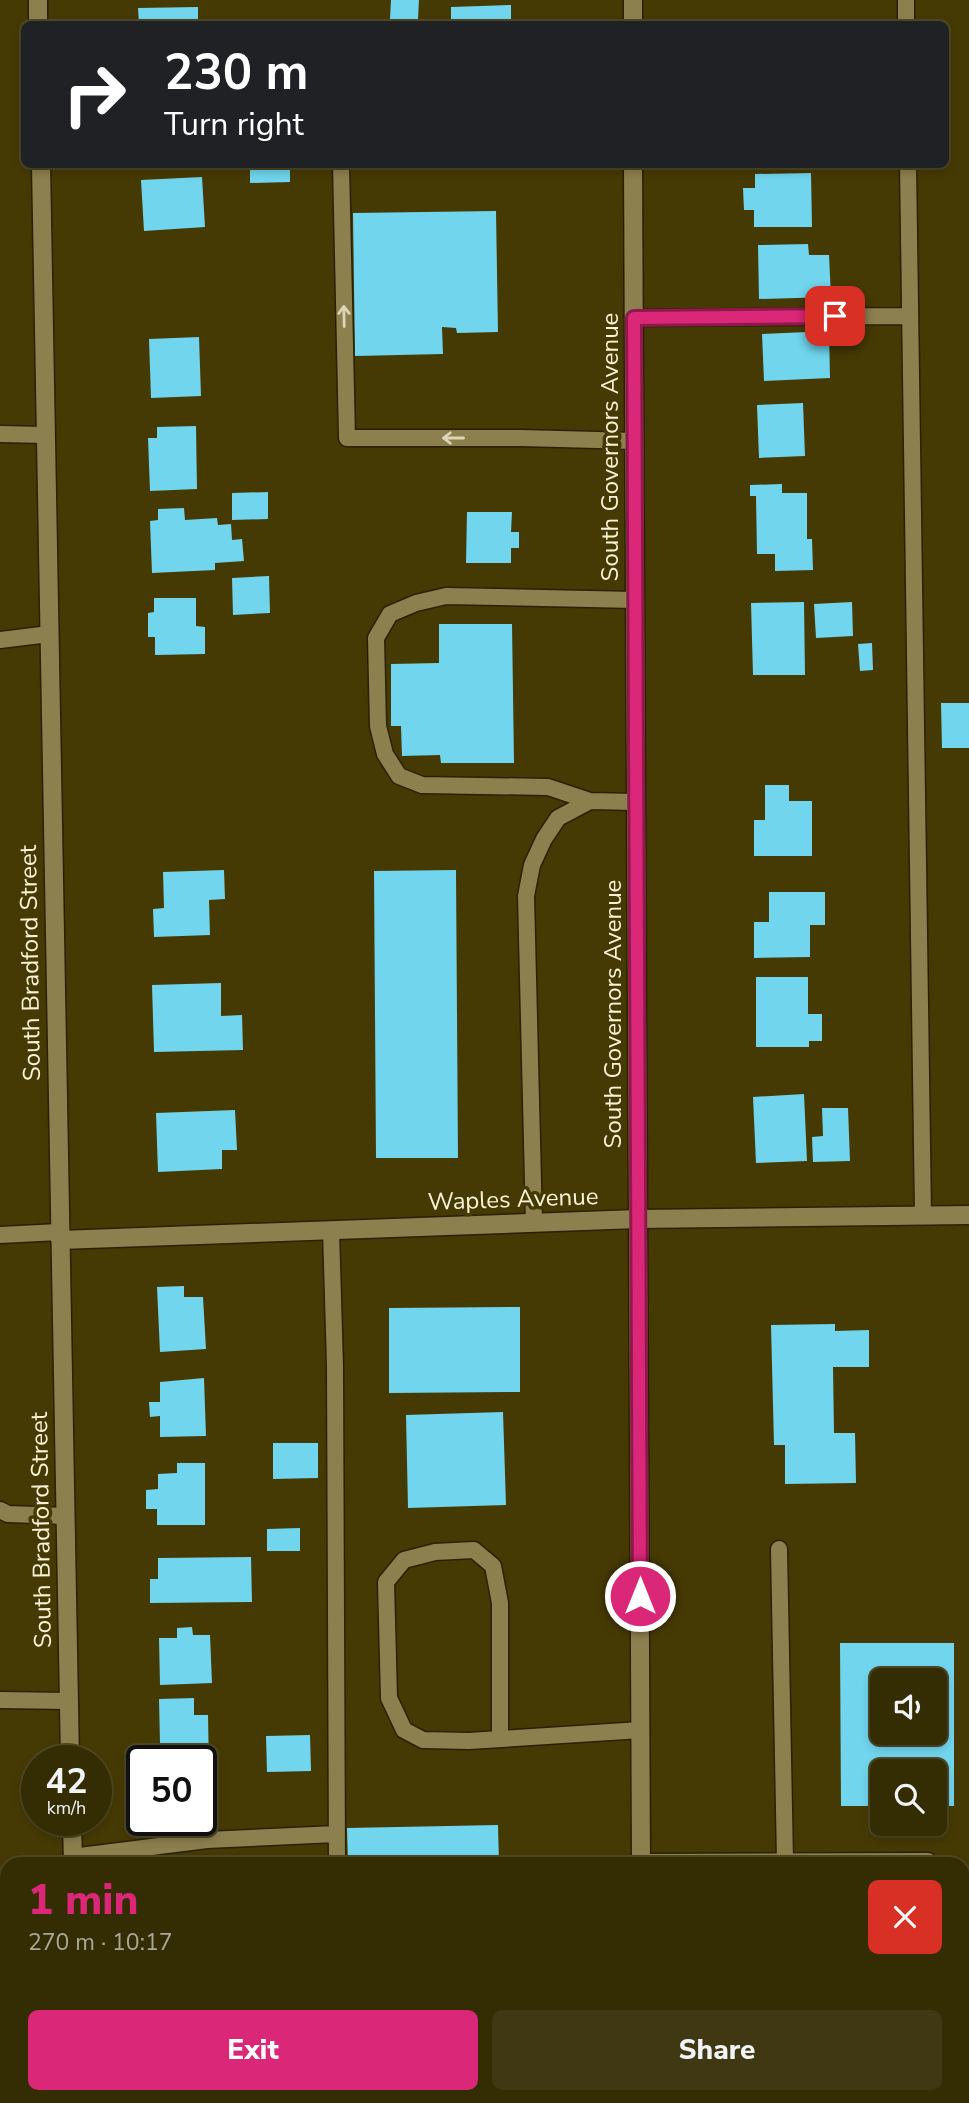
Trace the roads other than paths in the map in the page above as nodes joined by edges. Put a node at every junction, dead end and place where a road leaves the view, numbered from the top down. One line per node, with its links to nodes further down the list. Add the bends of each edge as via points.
1 (38, 0): 4 (street)
2 (633, 0): 5 (street)
3 (906, 0): 6 (lane)
4 (38, 21)
5 (633, 21)
6 (906, 21)
7 (41, 168): 14 (street, South Bradford Street)
8 (341, 168): 15 (lane, one-way to 8, via 347,438)
9 (633, 168): 12 (street, South Governors Avenue)
10 (908, 168): 11 (lane)
11 (910, 316): 12 (lane); 21 (lane)
12 (634, 318): 15 (street, South Governors Avenue)
13 (0, 434): 14 (lane)
14 (46, 435): 17 (street, South Bradford Street)
15 (635, 441): 16 (street, South Governors Avenue)
16 (635, 600): 19 (lane, via 446,596 390,614 376,638 378,726 384,754 399,775 422,785 548,787); 20 (street, South Governors Avenue)
17 (49, 634): 18 (lane); 27 (street, South Bradford Street)
18 (0, 640)
19 (590, 801): 20 (lane); 24 (lane, via 558,818 532,865 526,896)
20 (636, 802): 23 (street, South Governors Avenue)
21 (923, 1215): 22 (street, Waples Avenue); 23 (street, Waples Avenue)
22 (969, 1215)
23 (638, 1219): 24 (street, Waples Avenue); 33 (street, South Governors Avenue)
24 (534, 1223): 25 (street, Waples Avenue)
25 (331, 1230): 27 (street, Waples Avenue); 36 (lane)
26 (0, 1235): 27 (lane)
27 (60, 1236): 29 (street, South Bradford Street)
28 (0, 1510): 29 (lane)
29 (65, 1516): 32 (street, South Bradford Street)
30 (779, 1549): 42 (lane)
31 (0, 1700): 32 (lane)
32 (69, 1701): 35 (street, South Bradford Street)
33 (640, 1730): 34 (lane); 41 (street, South Governors Avenue)
34 (500, 1739): 34 (lane, via 423,1740 404,1730 389,1698 386,1582 404,1560 435,1552 474,1550 493,1566 500,1603)
35 (70, 1745)
36 (336, 1834): 39 (lane, via 207,1840); 40 (lane)
37 (72, 1836): 38 (street)
38 (72, 1857)
39 (92, 1857)
40 (337, 1857)
41 (641, 1857)
42 (785, 1857)

